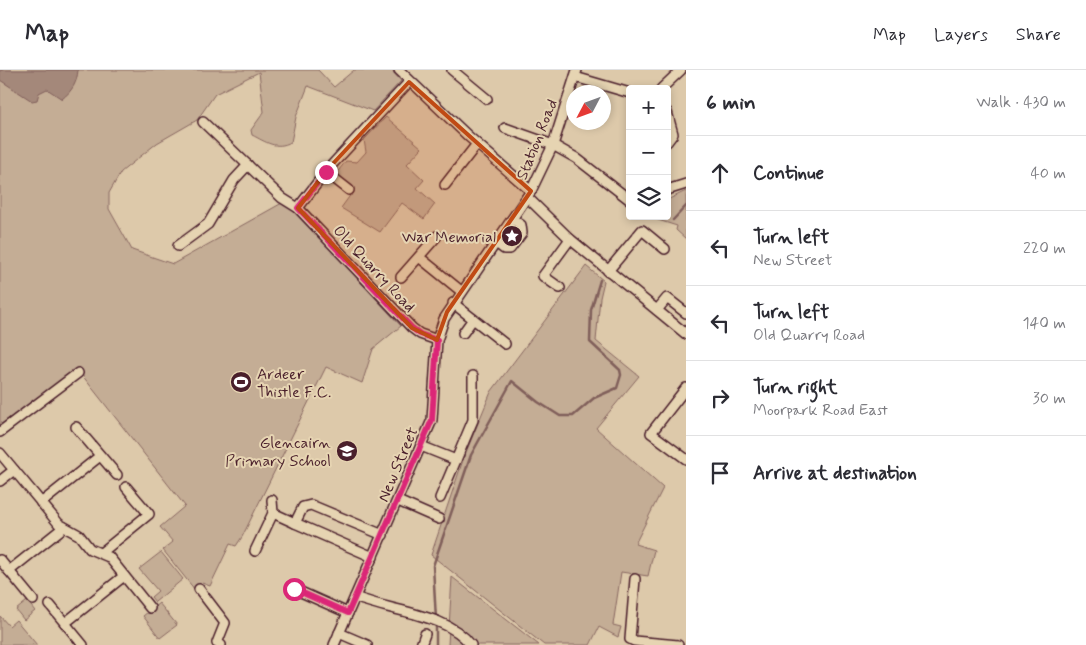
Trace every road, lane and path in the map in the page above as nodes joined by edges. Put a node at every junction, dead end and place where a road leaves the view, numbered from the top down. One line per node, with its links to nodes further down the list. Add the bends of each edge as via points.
1 (399, 70): 5 (street)
2 (452, 70): 8 (street)
3 (681, 70): 6 (street)
4 (576, 73): 7 (street); 12 (street, Station Road)
5 (409, 82): 11 (street); 14 (street)
6 (665, 85)
7 (626, 92)
8 (487, 99)
9 (203, 122): 13 (street, Old Quarry Road)
10 (505, 128): 12 (street)
11 (477, 144): 16 (street); 19 (street)
12 (553, 145): 19 (street, Station Road); 20 (street, via 576,158)
13 (248, 165): 21 (street, Old Quarry Road, via 282,198); 26 (street, via 234,180 208,224)
14 (326, 172): 18 (street); 21 (street)
15 (686, 184): 17 (street)
16 (445, 186)
17 (671, 189)
18 (349, 190)
19 (529, 194): 22 (street, New Street); 24 (street)
20 (626, 197)
21 (298, 208): 39 (street, Old Quarry Road, via 412,328)
22 (512, 219): 25 (street, New Street); 25 (street, via 521,225 522,233 510,249 504,249)
23 (437, 236): 28 (street)
24 (570, 239): 29 (street); 31 (street, via 543,276)
25 (496, 242): 32 (street, New Street)
26 (178, 246)
27 (664, 249): 29 (street, via 642,230)
28 (419, 257): 30 (street); 32 (street)
29 (608, 271): 34 (street)
30 (401, 277)
31 (560, 288)
32 (461, 291): 33 (street, New Street)
33 (453, 303): 36 (street); 39 (street, New Street)
34 (657, 310): 35 (street, via 667,298); 38 (street)
35 (686, 313)
36 (473, 319): 37 (street); 40 (street)
37 (463, 333)
38 (686, 334)
39 (437, 340): 46 (street, New Street, via 433,413)
40 (505, 344)
41 (78, 373): 45 (street)
42 (473, 376): 50 (street, via 473,420)
43 (686, 388): 49 (street, via 651,433)
44 (76, 426): 48 (street)
45 (0, 432)
46 (421, 446): 50 (street); 57 (street, New Street)
47 (0, 453): 51 (street)
48 (100, 456): 52 (street); 58 (street)
49 (686, 459)
50 (456, 460): 55 (street)
51 (14, 470): 53 (street); 58 (street)
52 (117, 476)
53 (0, 481)
54 (126, 487): 65 (street, via 149,514)
55 (440, 498)
56 (272, 500): 59 (street)
57 (398, 501): 60 (street); 63 (street, New Street)
58 (41, 503): 62 (street)
59 (273, 513): 61 (street); 64 (street)
60 (438, 519)
61 (295, 523): 63 (street, via 303,508 311,504); 66 (street)
62 (64, 527): 65 (street, via 79,535 90,549); 68 (street)
63 (383, 535): 66 (street, New Street)
64 (255, 551)
65 (101, 553): 69 (street, via 109,557)
66 (373, 557): 73 (street, New Street)
67 (0, 560): 68 (street)
68 (9, 571): 74 (street)
69 (124, 576): 76 (street); 78 (street)
70 (634, 579): 87 (street, via 630,639)
71 (199, 589): 82 (street, via 225,624 217,643)
72 (294, 589): 77 (street)
73 (355, 597): 77 (street, New Street); 86 (street, via 376,606 437,621 458,630)
74 (33, 600)
75 (50, 605): 78 (street)
76 (150, 608)
77 (348, 613): 79 (street, New Street)
78 (65, 623): 81 (street)
79 (339, 633): 83 (street, New Street); 84 (street)
80 (425, 634): 85 (street)
81 (83, 645)
82 (221, 645)
83 (334, 645)
84 (367, 645)
85 (421, 645)
86 (471, 645)
87 (678, 645)

